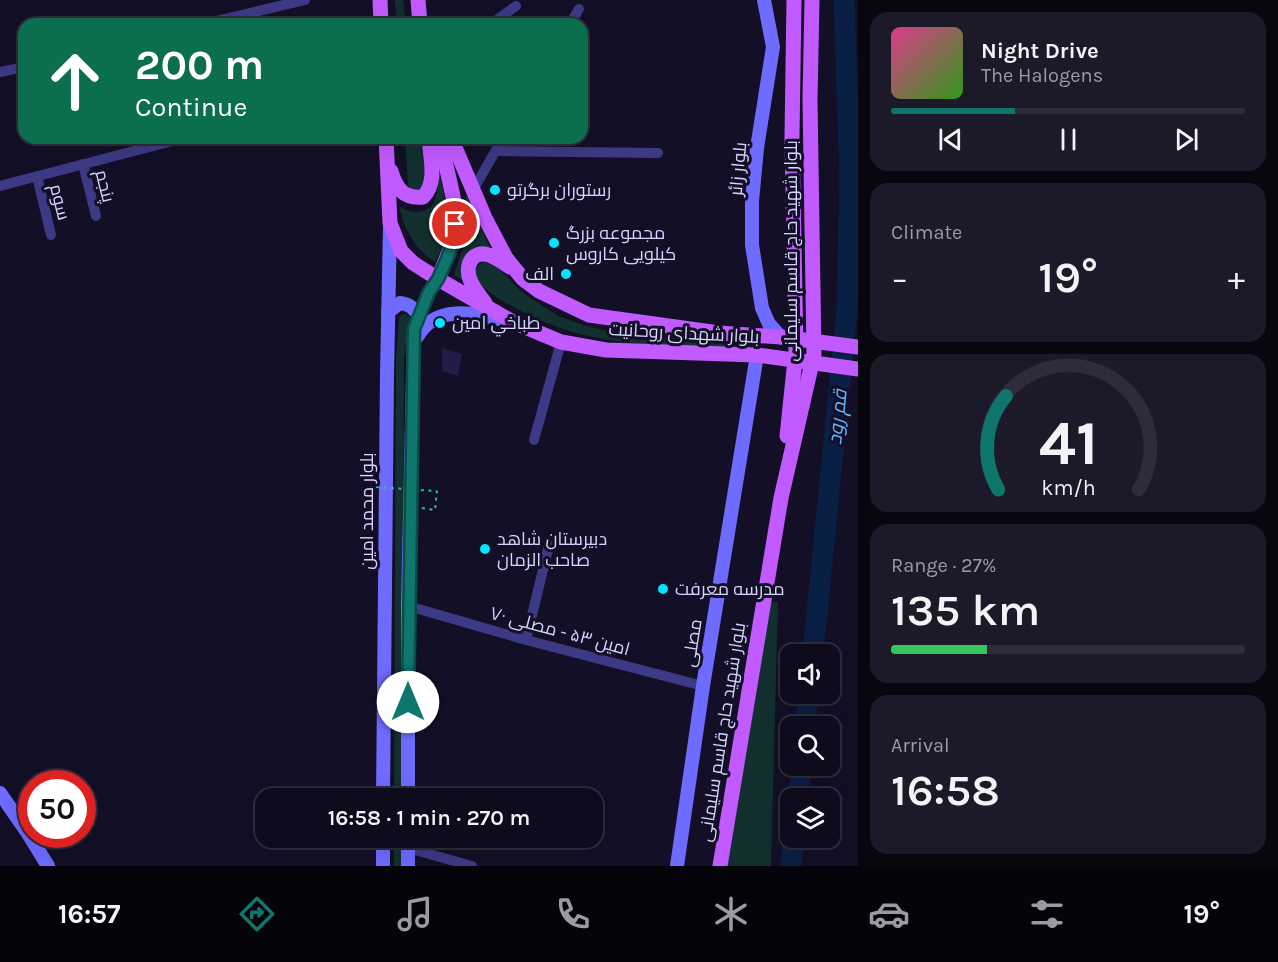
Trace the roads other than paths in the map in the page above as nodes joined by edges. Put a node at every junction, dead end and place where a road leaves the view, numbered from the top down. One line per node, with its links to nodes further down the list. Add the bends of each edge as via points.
1 (306, 0): 9 (street)
2 (380, 0): 10 (main road)
3 (418, 0): 11 (main road)
4 (764, 0): 37 (main road, بلوار زائر, via 773,47 757,148 752,245 762,308)
5 (794, 0): 44 (main road, بلوار شهید حاج قاسم سلیمانی, via 796,350)
6 (812, 0): 44 (main road, بلوار شهید حاج قاسم سلیمانی, via 814,354)
7 (516, 6): 12 (street)
8 (579, 9): 13 (street)
9 (229, 18)
10 (381, 18)
11 (420, 18)
12 (499, 18)
13 (574, 18)
14 (18, 68): 15 (street)
15 (0, 72)
16 (161, 144): 24 (street)
17 (430, 144): 21 (main road, via 433,177 429,191 423,197 411,198 400,191 392,175)
18 (441, 144): 32 (main road, via 456,210 454,239)
19 (454, 144): 27 (main road)
20 (500, 144): 22 (street)
21 (387, 146): 29 (main road)
22 (496, 151): 23 (street); 27 (street)
23 (658, 153)
24 (83, 164): 25 (street); 28 (street, پنجم)
25 (37, 176): 26 (street); 30 (street, سوم)
26 (0, 186)
27 (473, 190): 31 (main road, via 506,258)
28 (96, 216)
29 (390, 224): 32 (main road, بلوار شهدای روحانیت, via 401,251); 34 (main road, بلوار محمد امین)
30 (51, 235)
31 (516, 270): 33 (main road, via 483,254 475,255 469,262 470,282); 37 (main road, بلوار شهدای روحانیت, via 539,291 589,315 719,333)
32 (438, 279): 33 (main road, بلوار شهدای روحانیت); 35 (main road)
33 (488, 308): 36 (main road, بلوار شهدای روحانیت)
34 (388, 312): 35 (main road, via 400,303 407,304); 49 (main road, بلوار محمد امین)
35 (419, 317): 40 (main road)
36 (513, 322): 38 (main road, بلوار شهدای روحانیت); 40 (main road, via 481,314 435,317 418,334)
37 (781, 337): 39 (main road, بلوار شهدای روحانیت, bridge)
38 (561, 342): 41 (main road, بلوار شهدای روحانیت, via 606,350); 43 (street)
39 (858, 347)
40 (413, 350): 46 (main road)
41 (757, 355): 42 (main road, بلوار شهدای روحانیت, bridge); 48 (main road, مصلی)
42 (858, 369)
43 (534, 440)
44 (781, 498): 60 (main road, بلوار شهید حاج قاسم سلیمانی)
45 (549, 546): 47 (street)
46 (408, 606): 47 (street, امین ۵۳ - مصلی ۷۰); 50 (main road)
47 (526, 640): 48 (street, امین ۵۳ - مصلی ۷۰)
48 (704, 686): 59 (main road, مصلی)
49 (383, 788)
50 (408, 788)
51 (0, 793): 55 (main road)
52 (383, 848): 56 (main road)
53 (408, 848): 57 (main road)
54 (422, 848): 58 (street)
55 (48, 866)
56 (383, 866)
57 (408, 866)
58 (472, 866)
59 (677, 866)
60 (720, 866)

